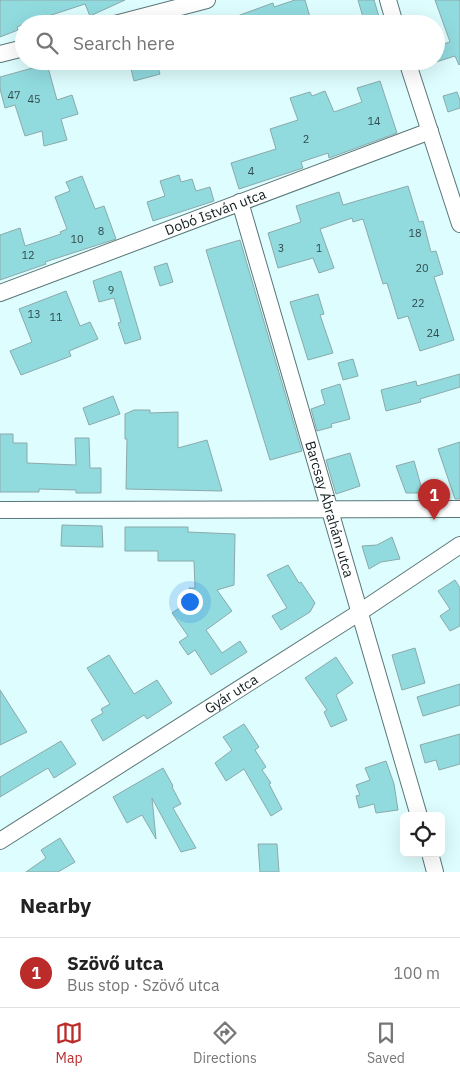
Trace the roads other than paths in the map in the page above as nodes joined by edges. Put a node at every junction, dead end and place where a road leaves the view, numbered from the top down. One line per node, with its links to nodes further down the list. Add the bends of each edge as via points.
1 (207, 0): 3 (street)
2 (388, 0): 4 (street)
3 (150, 15)
4 (392, 15)
5 (15, 50): 6 (street)
6 (0, 54)
7 (411, 70): 8 (street)
8 (430, 131): 9 (street, Dobó István utca); 10 (street)
9 (240, 202): 11 (street, Dobó István utca); 13 (street, Barcsay Ábrahám utca)
10 (460, 224)
11 (0, 293)
12 (0, 510): 13 (street)
13 (330, 510): 14 (street); 16 (street, Barcsay Ábrahám utca)
14 (460, 510)
15 (460, 545): 16 (street, Gyár utca)
16 (360, 612): 17 (street, Barcsay Ábrahám utca); 18 (street, Gyár utca)
17 (418, 812)
18 (0, 841)
19 (431, 857): 20 (street)
20 (435, 872)

